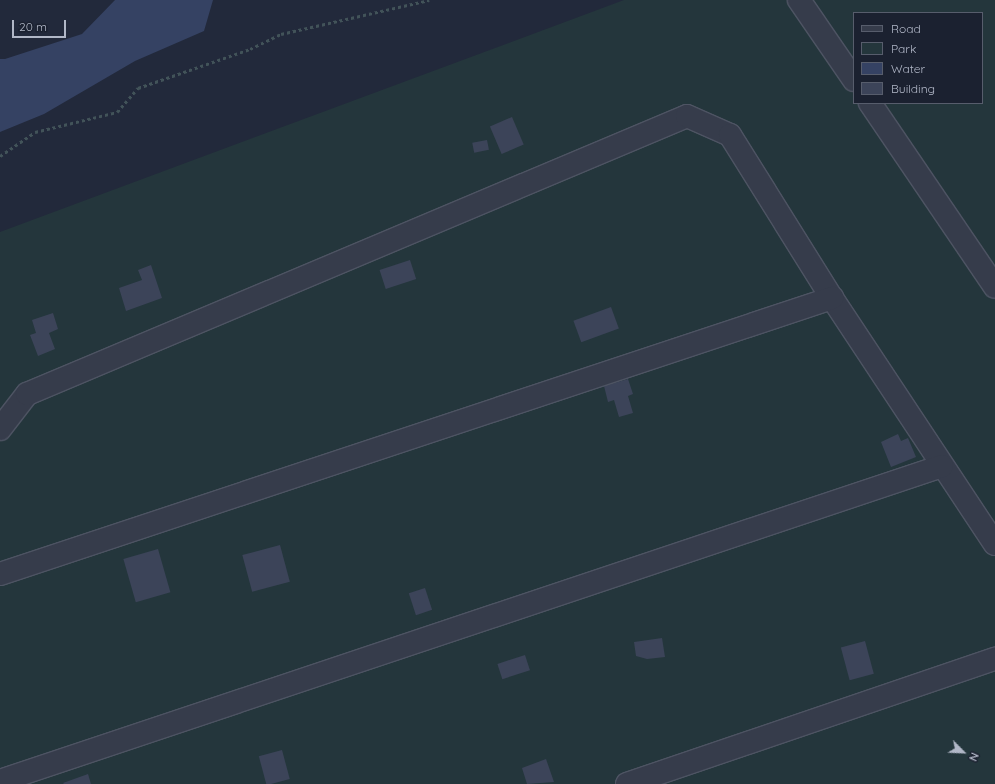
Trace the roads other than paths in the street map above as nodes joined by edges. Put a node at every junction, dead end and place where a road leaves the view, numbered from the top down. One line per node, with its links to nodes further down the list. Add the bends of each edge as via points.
1 (799, 0): 2 (street)
2 (853, 79)
3 (871, 104): 4 (street)
4 (995, 287)
5 (832, 298): 6 (street, via 730,135 687,116 27,394); 7 (street); 9 (street)
6 (0, 430)
7 (942, 466): 8 (street); 11 (street)
8 (995, 544)
9 (0, 574)
10 (995, 659): 12 (street)
11 (0, 782)
12 (627, 784)

